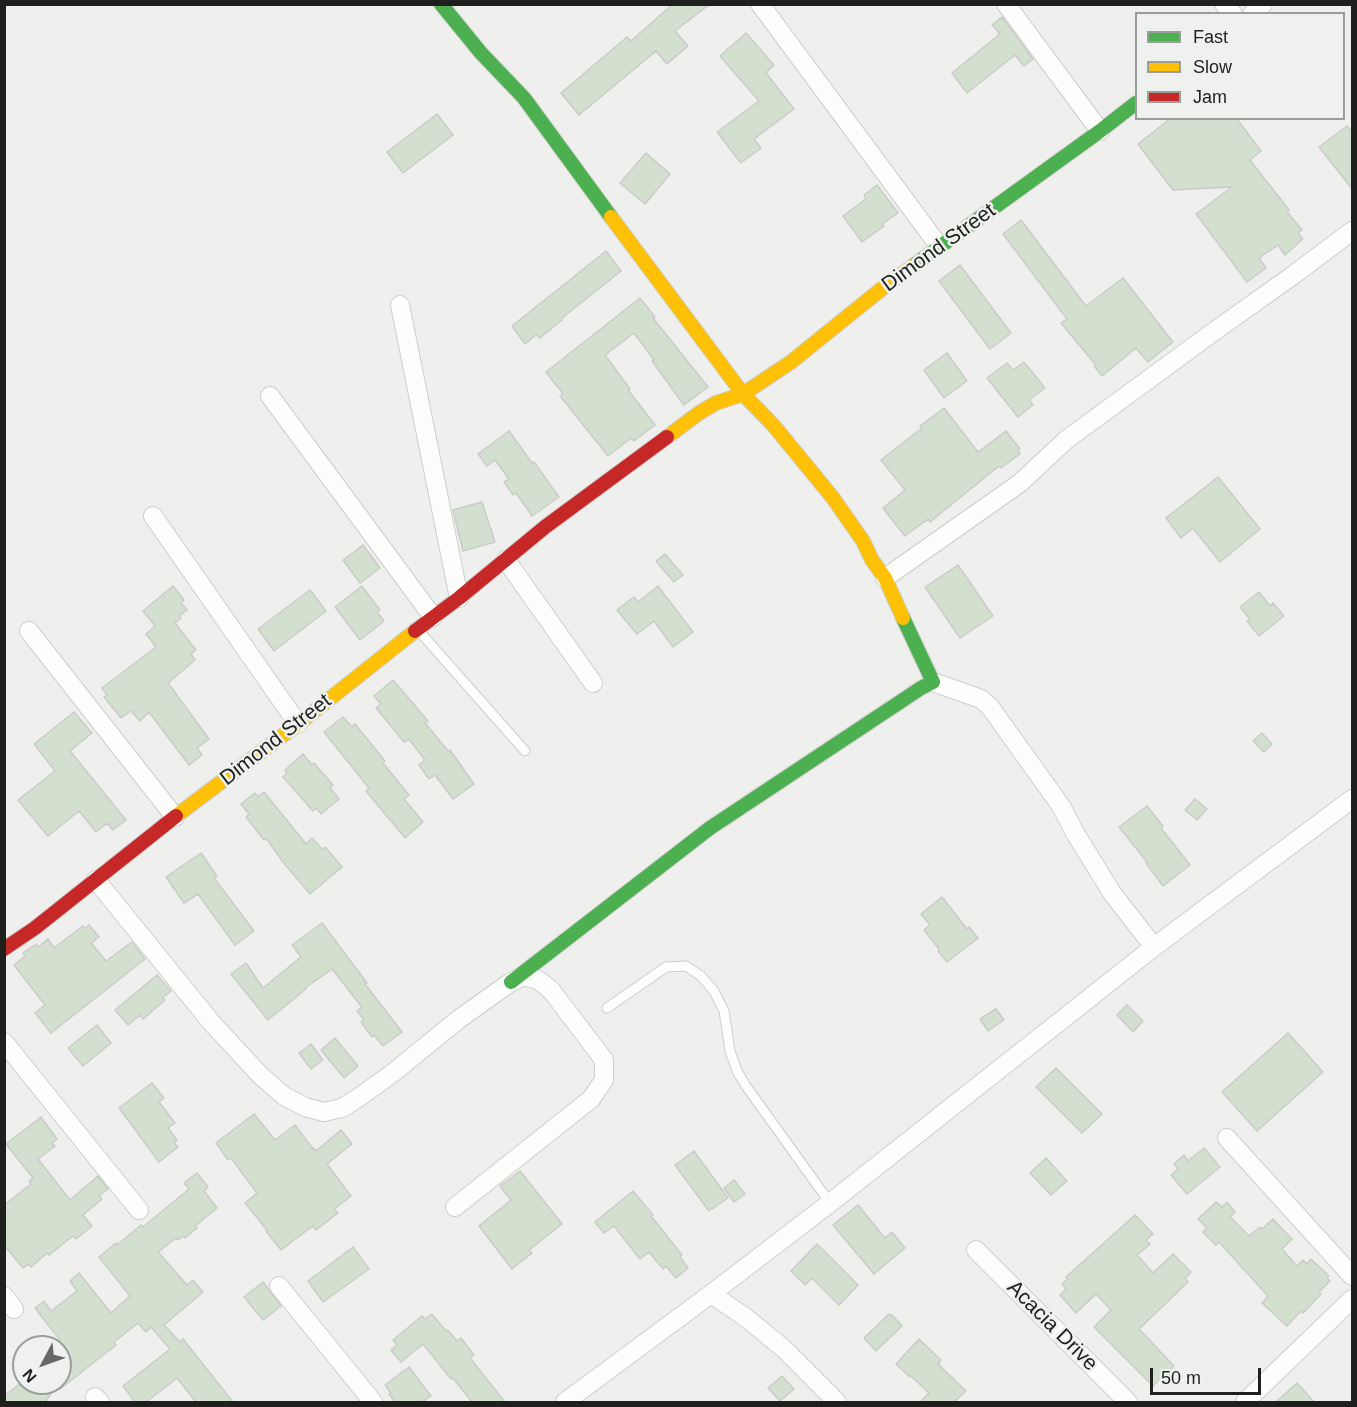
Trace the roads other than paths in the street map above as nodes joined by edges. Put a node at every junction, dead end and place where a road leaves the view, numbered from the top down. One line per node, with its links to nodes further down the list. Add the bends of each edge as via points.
1 (441, 4): 9 (street, via 524,98)
2 (760, 4): 7 (street)
3 (1006, 4): 5 (street)
4 (1135, 105): 5 (street, Dimond Street)
5 (1100, 131): 7 (street, Dimond Street)
6 (1353, 231): 13 (street, via 1066,440 1020,483)
7 (939, 246): 9 (street, Dimond Street, via 791,362)
8 (400, 304): 14 (street)
9 (743, 394): 12 (street, Dimond Street, via 699,413); 13 (street, via 817,476)
10 (270, 396): 15 (street)
11 (153, 516): 20 (street)
12 (506, 560): 14 (street, Dimond Street); 19 (street)
13 (885, 578): 18 (street)
14 (459, 598): 15 (street, Dimond Street)
15 (433, 617): 16 (street, Dimond Street)
16 (417, 629): 20 (street, Dimond Street); 21 (lane)
17 (29, 631): 23 (street)
18 (933, 682): 25 (street, via 981,699 990,707 1061,806 1112,893); 27 (street, via 711,828)
19 (593, 683)
20 (298, 724): 23 (street, Dimond Street)
21 (525, 751)
22 (1353, 799): 25 (street)
23 (175, 817): 24 (street, Dimond Street)
24 (96, 880): 26 (street, Dimond Street); 27 (street, via 211,1022 260,1075 284,1096 314,1110 342,1108 358,1098)
25 (1154, 947): 31 (street)
26 (4, 949)
27 (511, 982): 32 (street, via 524,976 551,990 604,1060 604,1080 591,1099)
28 (607, 1008): 31 (lane, via 666,967 686,966 701,976 724,1011 730,1051 742,1078)
29 (4, 1042): 33 (street)
30 (1227, 1138): 35 (street)
31 (830, 1203): 37 (street)
32 (455, 1208)
33 (139, 1210)
34 (976, 1250): 42 (street, Acacia Drive)
35 (1353, 1276)
36 (279, 1286): 39 (street)
37 (711, 1294): 40 (street); 41 (street, via 783,1348)
38 (1353, 1299): 43 (street)
39 (373, 1402)
40 (565, 1402)
41 (837, 1402)
42 (1128, 1402)
43 (1245, 1402)

